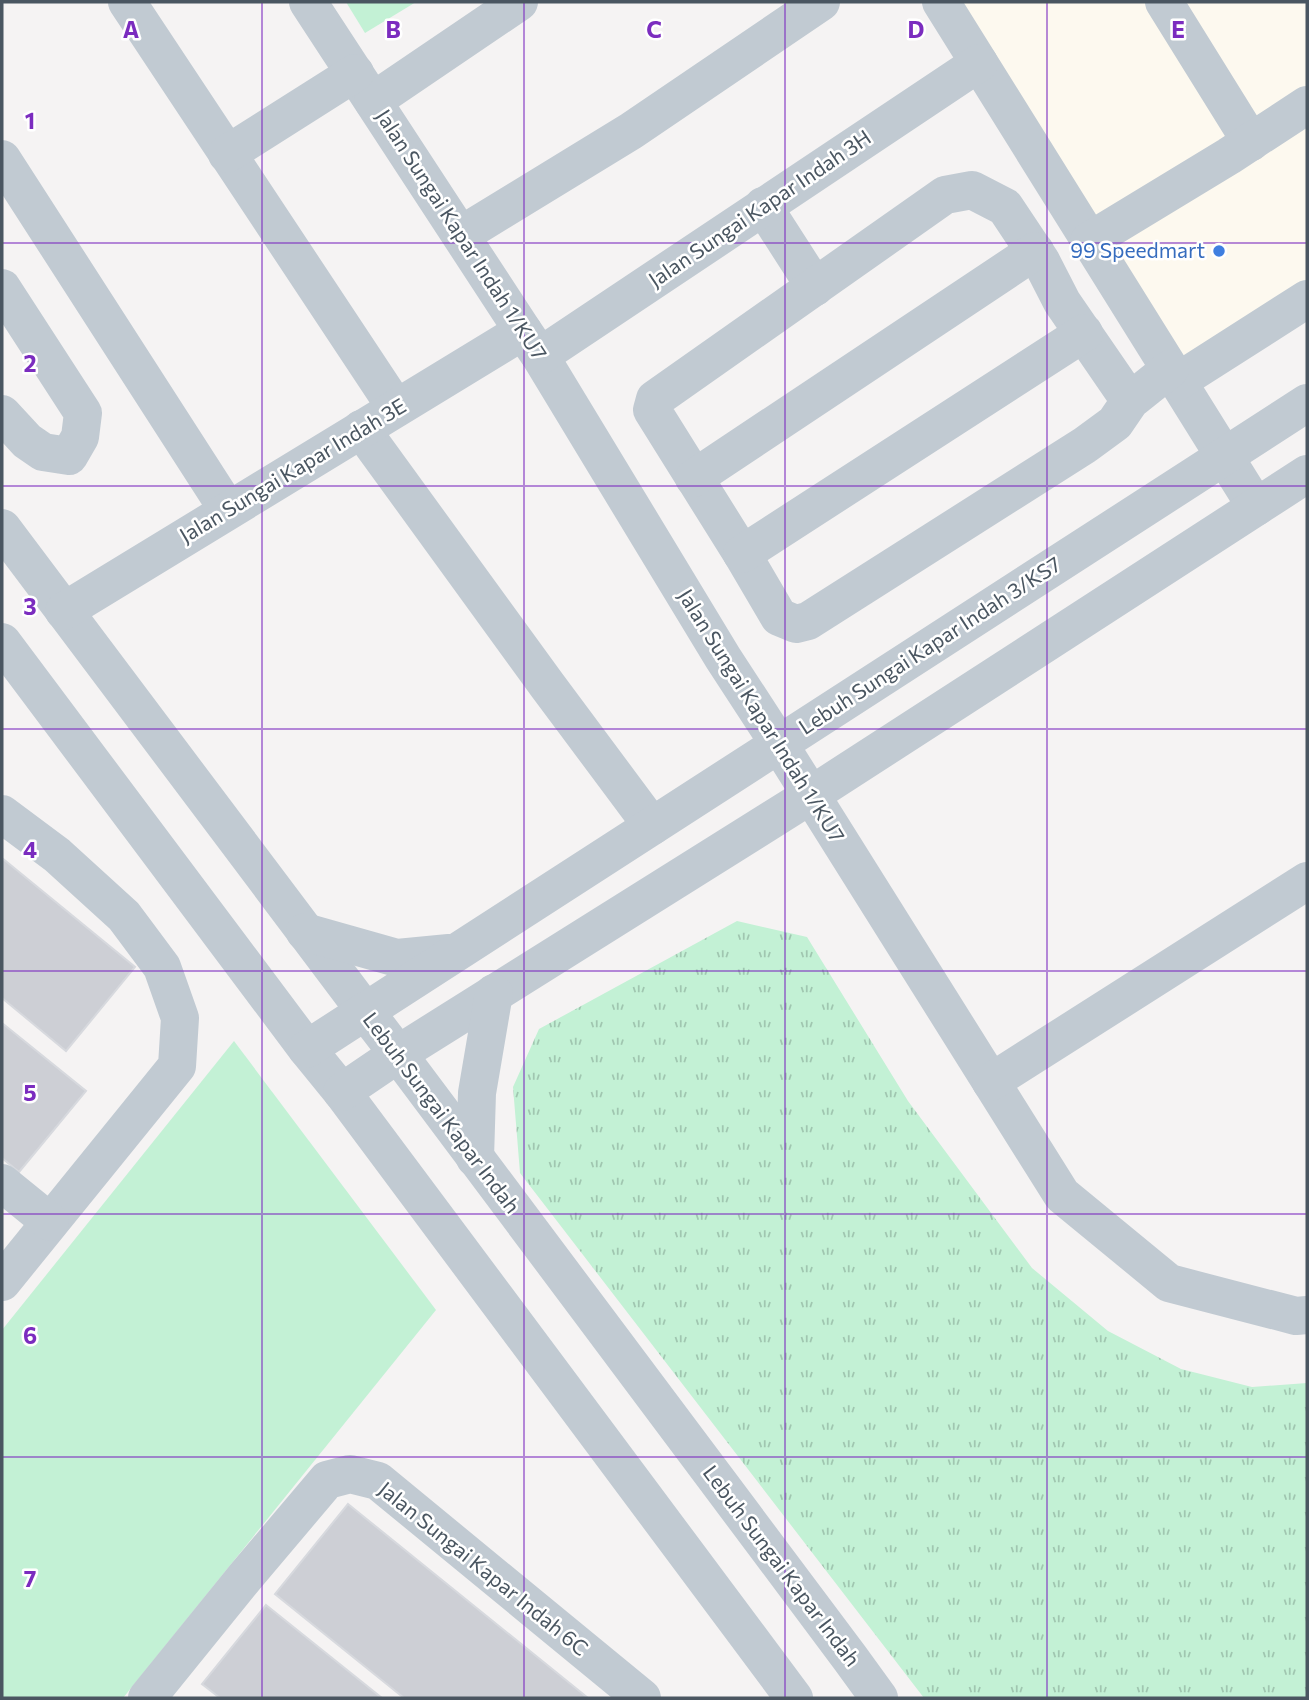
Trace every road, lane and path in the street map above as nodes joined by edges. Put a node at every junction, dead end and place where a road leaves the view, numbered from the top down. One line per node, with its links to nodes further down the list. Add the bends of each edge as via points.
1 (127, 2): 11 (street)
2 (308, 2): 8 (street, Jalan Sungai Kapar Indah 1/KU7)
3 (519, 2): 8 (street)
4 (821, 2): 14 (street, via 631,131)
5 (941, 2): 7 (street)
6 (1164, 2): 10 (street)
7 (979, 63): 13 (street, Jalan Sungai Kapar Indah 3H); 15 (street)
8 (364, 87): 11 (street); 14 (street, Jalan Sungai Kapar Indah 1/KU7)
9 (1307, 105): 10 (street)
10 (1251, 142): 15 (street)
11 (227, 154): 25 (street)
12 (2, 159): 32 (street)
13 (763, 206): 17 (street); 21 (street, Jalan Sungai Kapar Indah 3H)
14 (461, 235): 21 (street, Jalan Sungai Kapar Indah 1/KU7)
15 (1089, 241): 22 (street)
16 (1035, 251): 17 (street, via 1005,208 972,190 958,192 945,195); 20 (street); 30 (street)
17 (815, 287): 30 (street, via 654,399 652,410)
18 (2, 288): 26 (street, via 83,413 80,437 69,456 43,452)
19 (1307, 299): 22 (street)
20 (1084, 333): 23 (street); 34 (street)
21 (532, 343): 25 (street, Jalan Sungai Kapar Indah 3E); 37 (street, Jalan Sungai Kapar Indah 1/KU7)
22 (1174, 376): 23 (street); 28 (street)
23 (1130, 401): 34 (street, via 1115,423 1085,445 808,621 796,624 779,617)
24 (1307, 403): 28 (street, Lebuh Sungai Kapar Indah 3/KS7)
25 (397, 408): 27 (street, Jalan Sungai Kapar Indah 3E)
26 (2, 414)
27 (361, 429): 32 (street, Jalan Sungai Kapar Indah 3E); 40 (street)
28 (1224, 457): 31 (street); 37 (street, Lebuh Sungai Kapar Indah 3/KS7)
29 (1307, 474): 31 (street)
30 (694, 478): 34 (street)
31 (1256, 507): 38 (street)
32 (228, 510): 35 (street, Jalan Sungai Kapar Indah 3E)
33 (2, 528): 35 (street, Lebuh Sungai Kapar Indah)
34 (741, 554)
35 (64, 611): 42 (street, Lebuh Sungai Kapar Indah)
36 (2, 642): 46 (street)
37 (779, 744): 38 (street, Jalan Sungai Kapar Indah 1/KU7); 40 (street, Lebuh Sungai Kapar Indah 3/KS7)
38 (811, 795): 44 (street); 48 (street, Jalan Sungai Kapar Indah 1/KU7)
39 (2, 814): 52 (street, via 57,855 124,916 162,967 180,1018 177,1066)
40 (652, 826): 43 (street, Lebuh Sungai Kapar Indah 3/KS7)
41 (1307, 881): 48 (street)
42 (304, 932): 43 (street, via 397,958); 45 (street, Lebuh Sungai Kapar Indah)
43 (457, 952): 45 (street, Lebuh Sungai Kapar Indah 3/KS7)
44 (494, 993): 47 (street); 50 (street, via 477,1093)
45 (365, 1011): 46 (street, Lebuh Sungai Kapar Indah 3/KS7); 47 (street, Lebuh Sungai Kapar Indah)
46 (307, 1049): 49 (street)
47 (398, 1054): 49 (street); 50 (street, Lebuh Sungai Kapar Indah)
48 (992, 1082): 54 (street, Jalan Sungai Kapar Indah 1/KU7, via 1062,1195 1169,1283)
49 (342, 1092): 57 (street)
50 (475, 1158): 58 (street, Lebuh Sungai Kapar Indah)
51 (2, 1183): 52 (street)
52 (50, 1222): 53 (street)
53 (2, 1282)
54 (1307, 1315)
55 (158, 1694): 56 (street, Jalan Sungai Kapar Indah 6C, via 245,1577 327,1480 350,1474 378,1481)
56 (642, 1698)
57 (794, 1698)
58 (879, 1698)

